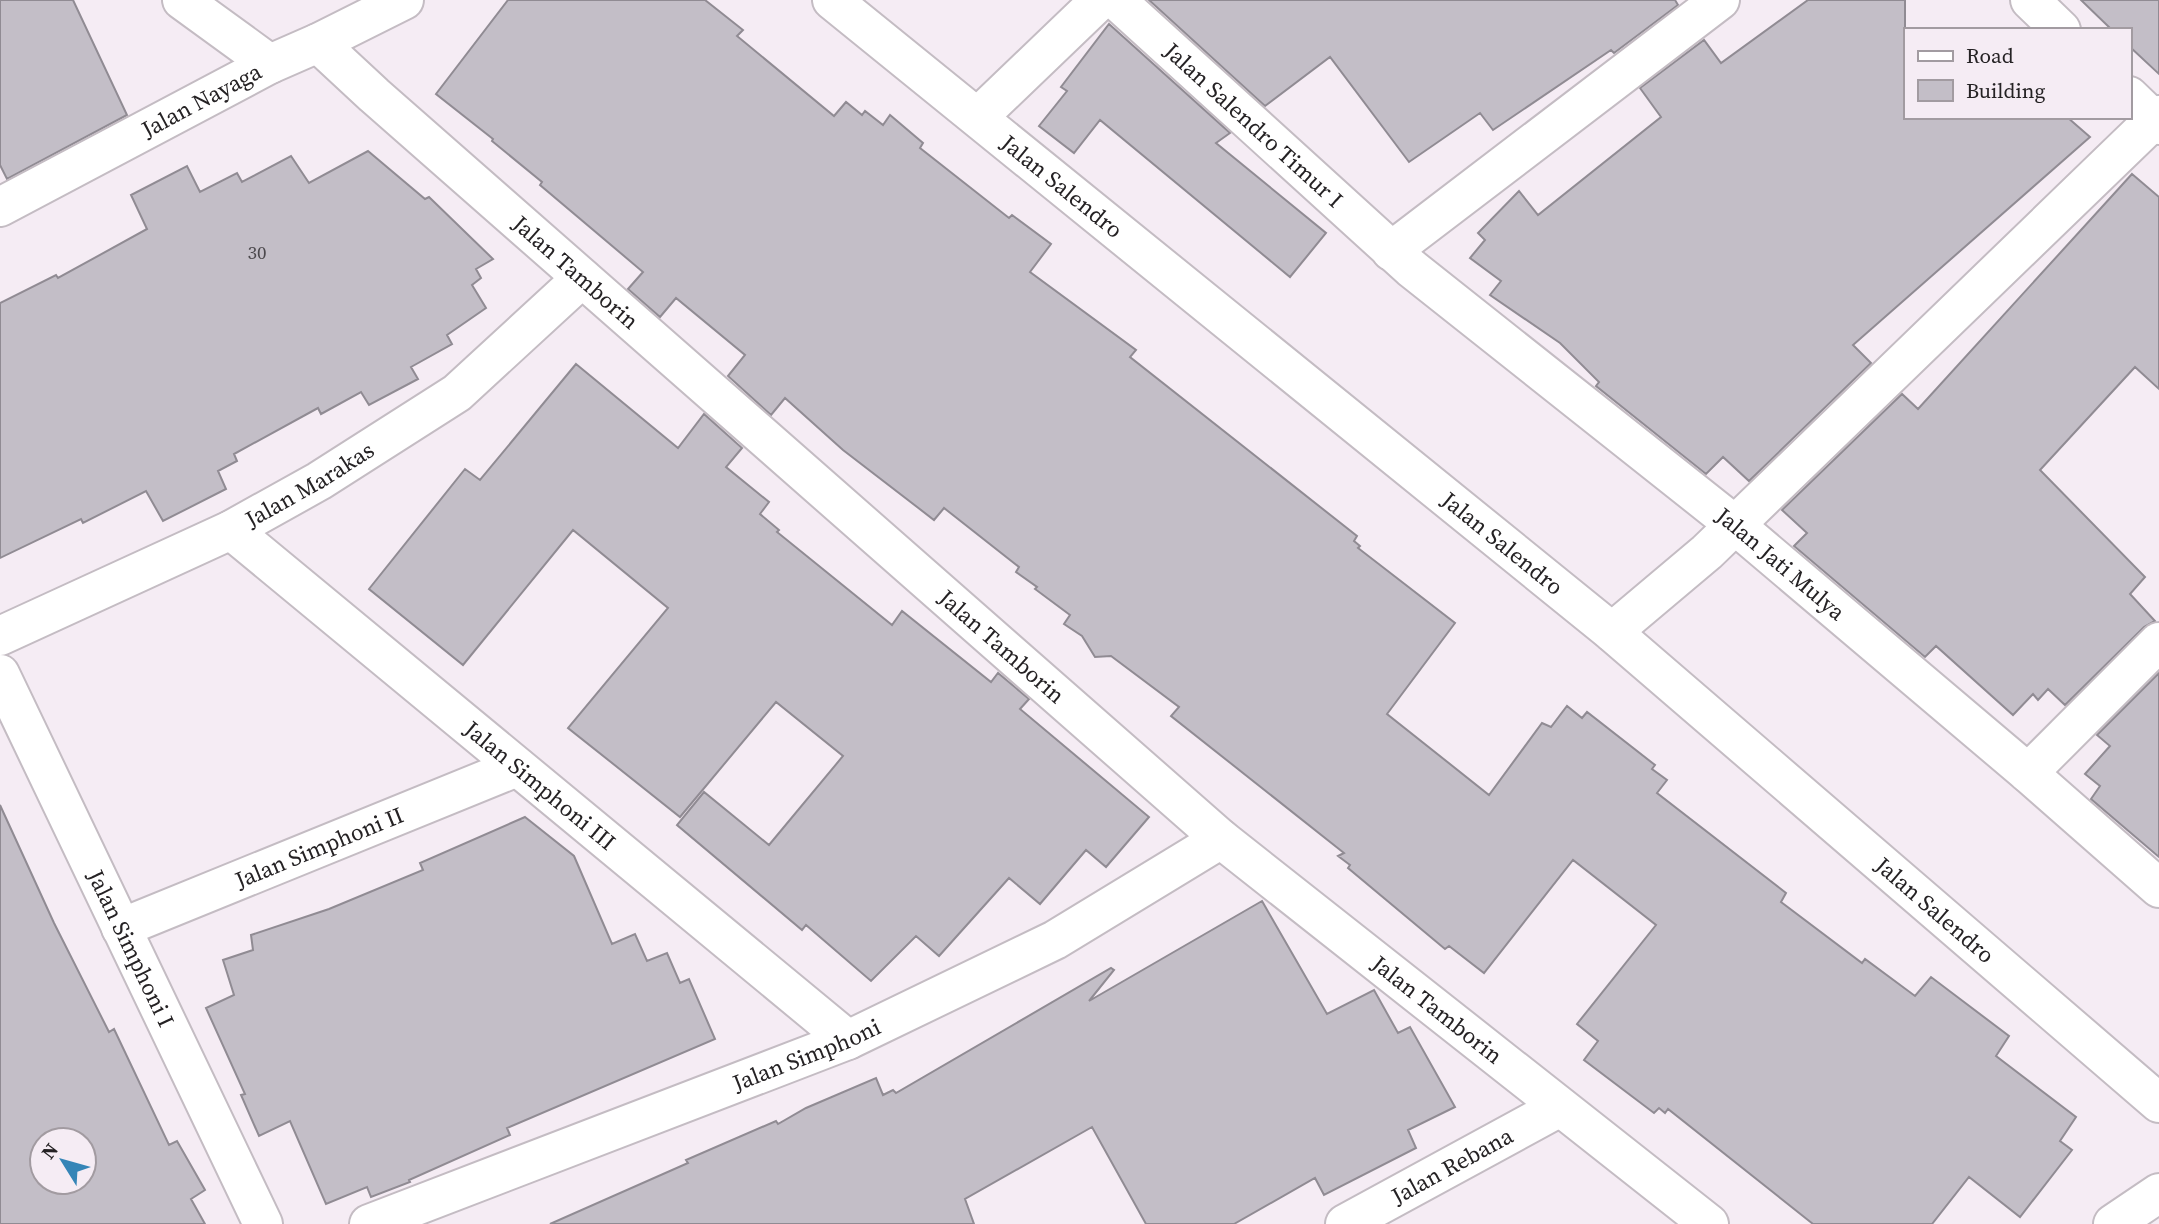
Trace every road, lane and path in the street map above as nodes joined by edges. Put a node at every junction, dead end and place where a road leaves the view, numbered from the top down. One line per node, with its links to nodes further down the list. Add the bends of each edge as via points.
1 (182, 0): 10 (street)
2 (404, 0): 9 (street, Jalan Nayaga)
3 (832, 0): 12 (street, Jalan Salendro)
4 (1100, 0): 12 (street)
5 (1115, 0): 14 (street, Jalan Salendro Timur I)
6 (1720, 0): 14 (street)
7 (2031, 0): 8 (street)
8 (2059, 28)
9 (318, 43): 10 (street, Jalan Nayaga); 15 (street, Jalan Tamborin)
10 (270, 64): 13 (street, Jalan Nayaga)
11 (2150, 114): 16 (street)
12 (978, 117): 18 (street, Jalan Salendro)
13 (0, 207)
14 (1391, 250): 16 (street, Jalan Jati Mulya)
15 (582, 278): 17 (street, Jalan Marakas, via 457,393 319,481); 24 (street, Jalan Tamborin)
16 (1735, 525): 18 (street); 23 (street, Jalan Jati Mulya)
17 (231, 530): 19 (street, Jalan Marakas); 22 (street, Jalan Simphoni III)
18 (1612, 632): 28 (street, Jalan Salendro)
19 (0, 636)
20 (2159, 642): 23 (street)
21 (0, 674): 26 (street, Jalan Simphoni I)
22 (517, 767): 26 (street, Jalan Simphoni II); 27 (street, Jalan Simphoni III)
23 (2028, 773): 25 (street, Jalan Jati Mulya)
24 (1221, 839): 27 (street, Jalan Simphoni, via 1055,940); 29 (street, Jalan Tamborin)
25 (2159, 888)
26 (121, 928): 31 (street, Jalan Simphoni I)
27 (848, 1040): 32 (street, Jalan Simphoni)
28 (2159, 1103)
29 (1560, 1107): 33 (street, Jalan Rebana); 34 (street, Jalan Tamborin)
30 (2159, 1193): 35 (street)
31 (263, 1224)
32 (369, 1224)
33 (1345, 1224)
34 (1709, 1224)
35 (2113, 1224)

